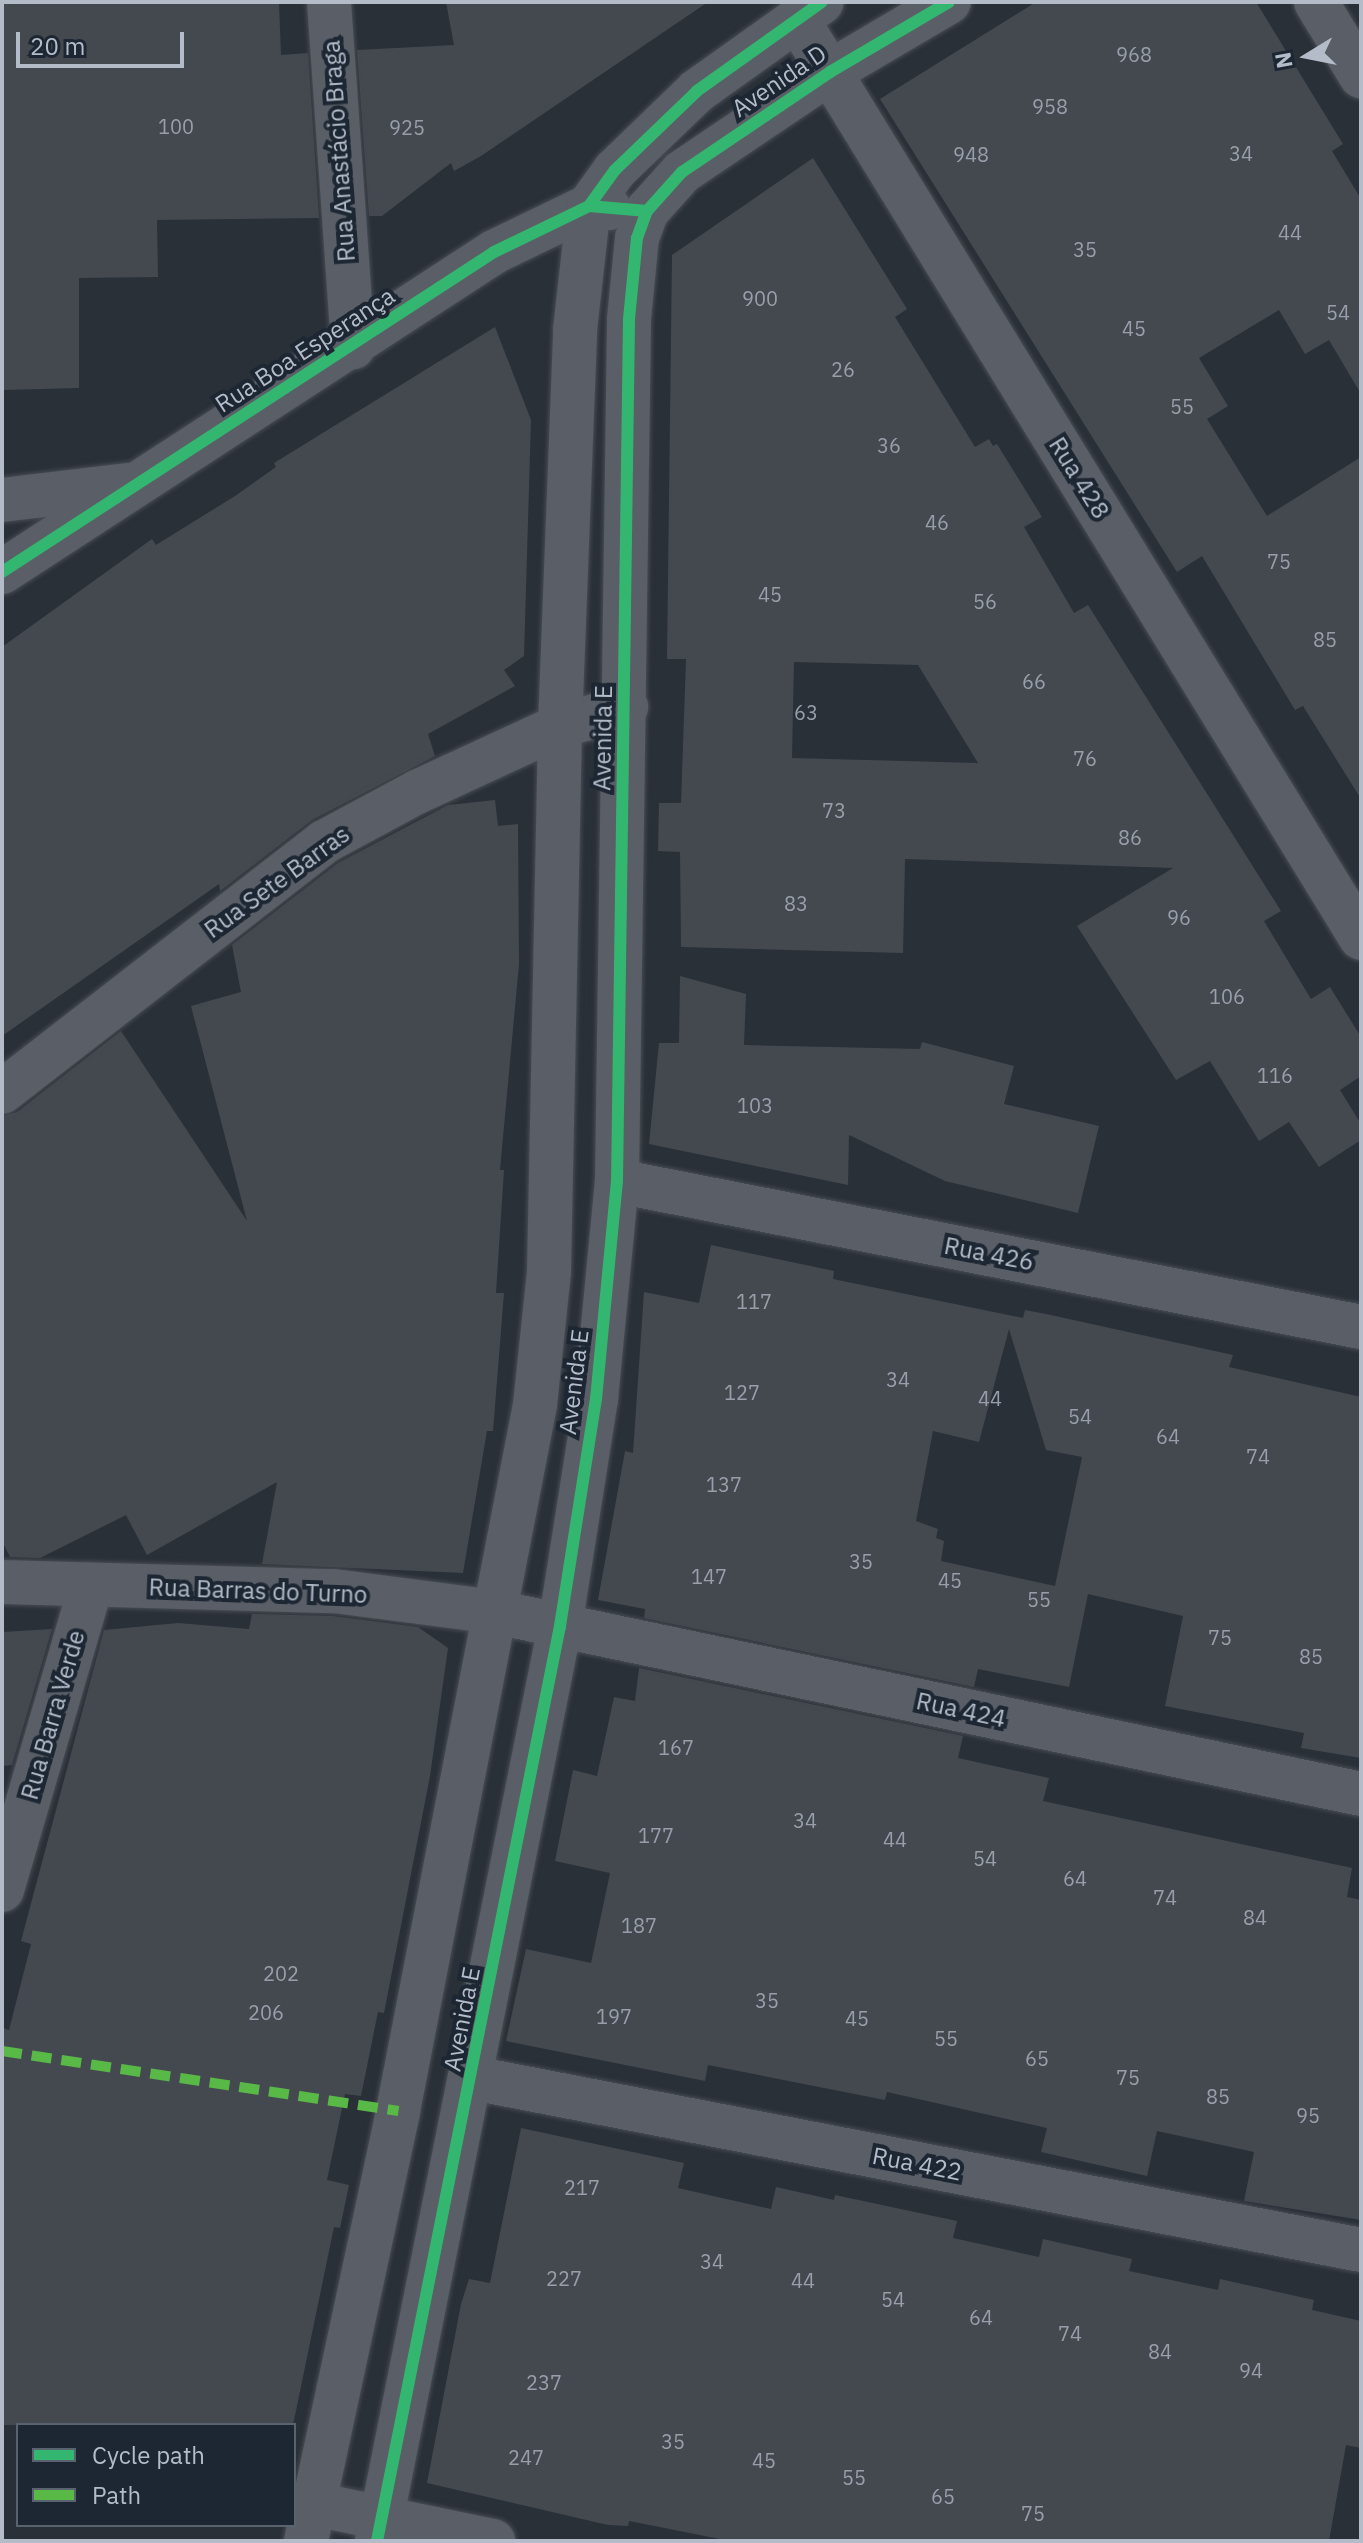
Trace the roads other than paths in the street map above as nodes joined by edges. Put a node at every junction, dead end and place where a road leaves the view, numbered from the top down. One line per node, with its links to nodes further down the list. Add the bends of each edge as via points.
1 (329, 2): 9 (street, Rua Anastácio Braga)
2 (949, 2): 5 (street, Avenida D)
3 (1316, 2): 6 (street)
4 (809, 10): 5 (street, Rua 428); 7 (street, Avenida D, via 697,91 652,131)
5 (830, 72): 8 (street, Avenida D, via 682,172); 15 (street, Rua 428)
6 (1361, 76)
7 (589, 206): 8 (street); 9 (street, Rua Boa Esperança, via 494,252); 14 (street, Avenida E, via 575,330)
8 (647, 211): 13 (street, Avenida E, via 637,238 629,319)
9 (353, 347): 10 (street, Rua Boa Esperança)
10 (133, 484): 11 (street); 12 (street, Rua Boa Esperança)
11 (2, 500)
12 (2, 572)
13 (626, 707): 14 (street, Rua Sete Barras); 17 (street, Avenida E)
14 (560, 726): 16 (street, Rua Sete Barras, via 324,842); 21 (street, Avenida E, via 549,1271 535,1405)
15 (1361, 938)
16 (2, 1092)
17 (617, 1181): 18 (street, Rua 426); 22 (street, Avenida E, via 596,1399)
18 (1361, 1327)
19 (2, 1582): 20 (street, Rua Barras do Turno)
20 (91, 1585): 21 (street, Rua Barras do Turno, via 334,1591); 24 (street, Rua Barra Verde)
21 (496, 1612): 22 (street, Rua Barras do Turno); 27 (street, Avenida E)
22 (560, 1626): 23 (street, Rua 424); 25 (street, Avenida E)
23 (1361, 1794)
24 (2, 1890)
25 (473, 2078): 26 (street, Rua 422); 28 (street, Avenida E)
26 (1361, 2250)
27 (310, 2523): 28 (street)
28 (380, 2530): 29 (street)
29 (493, 2541)

